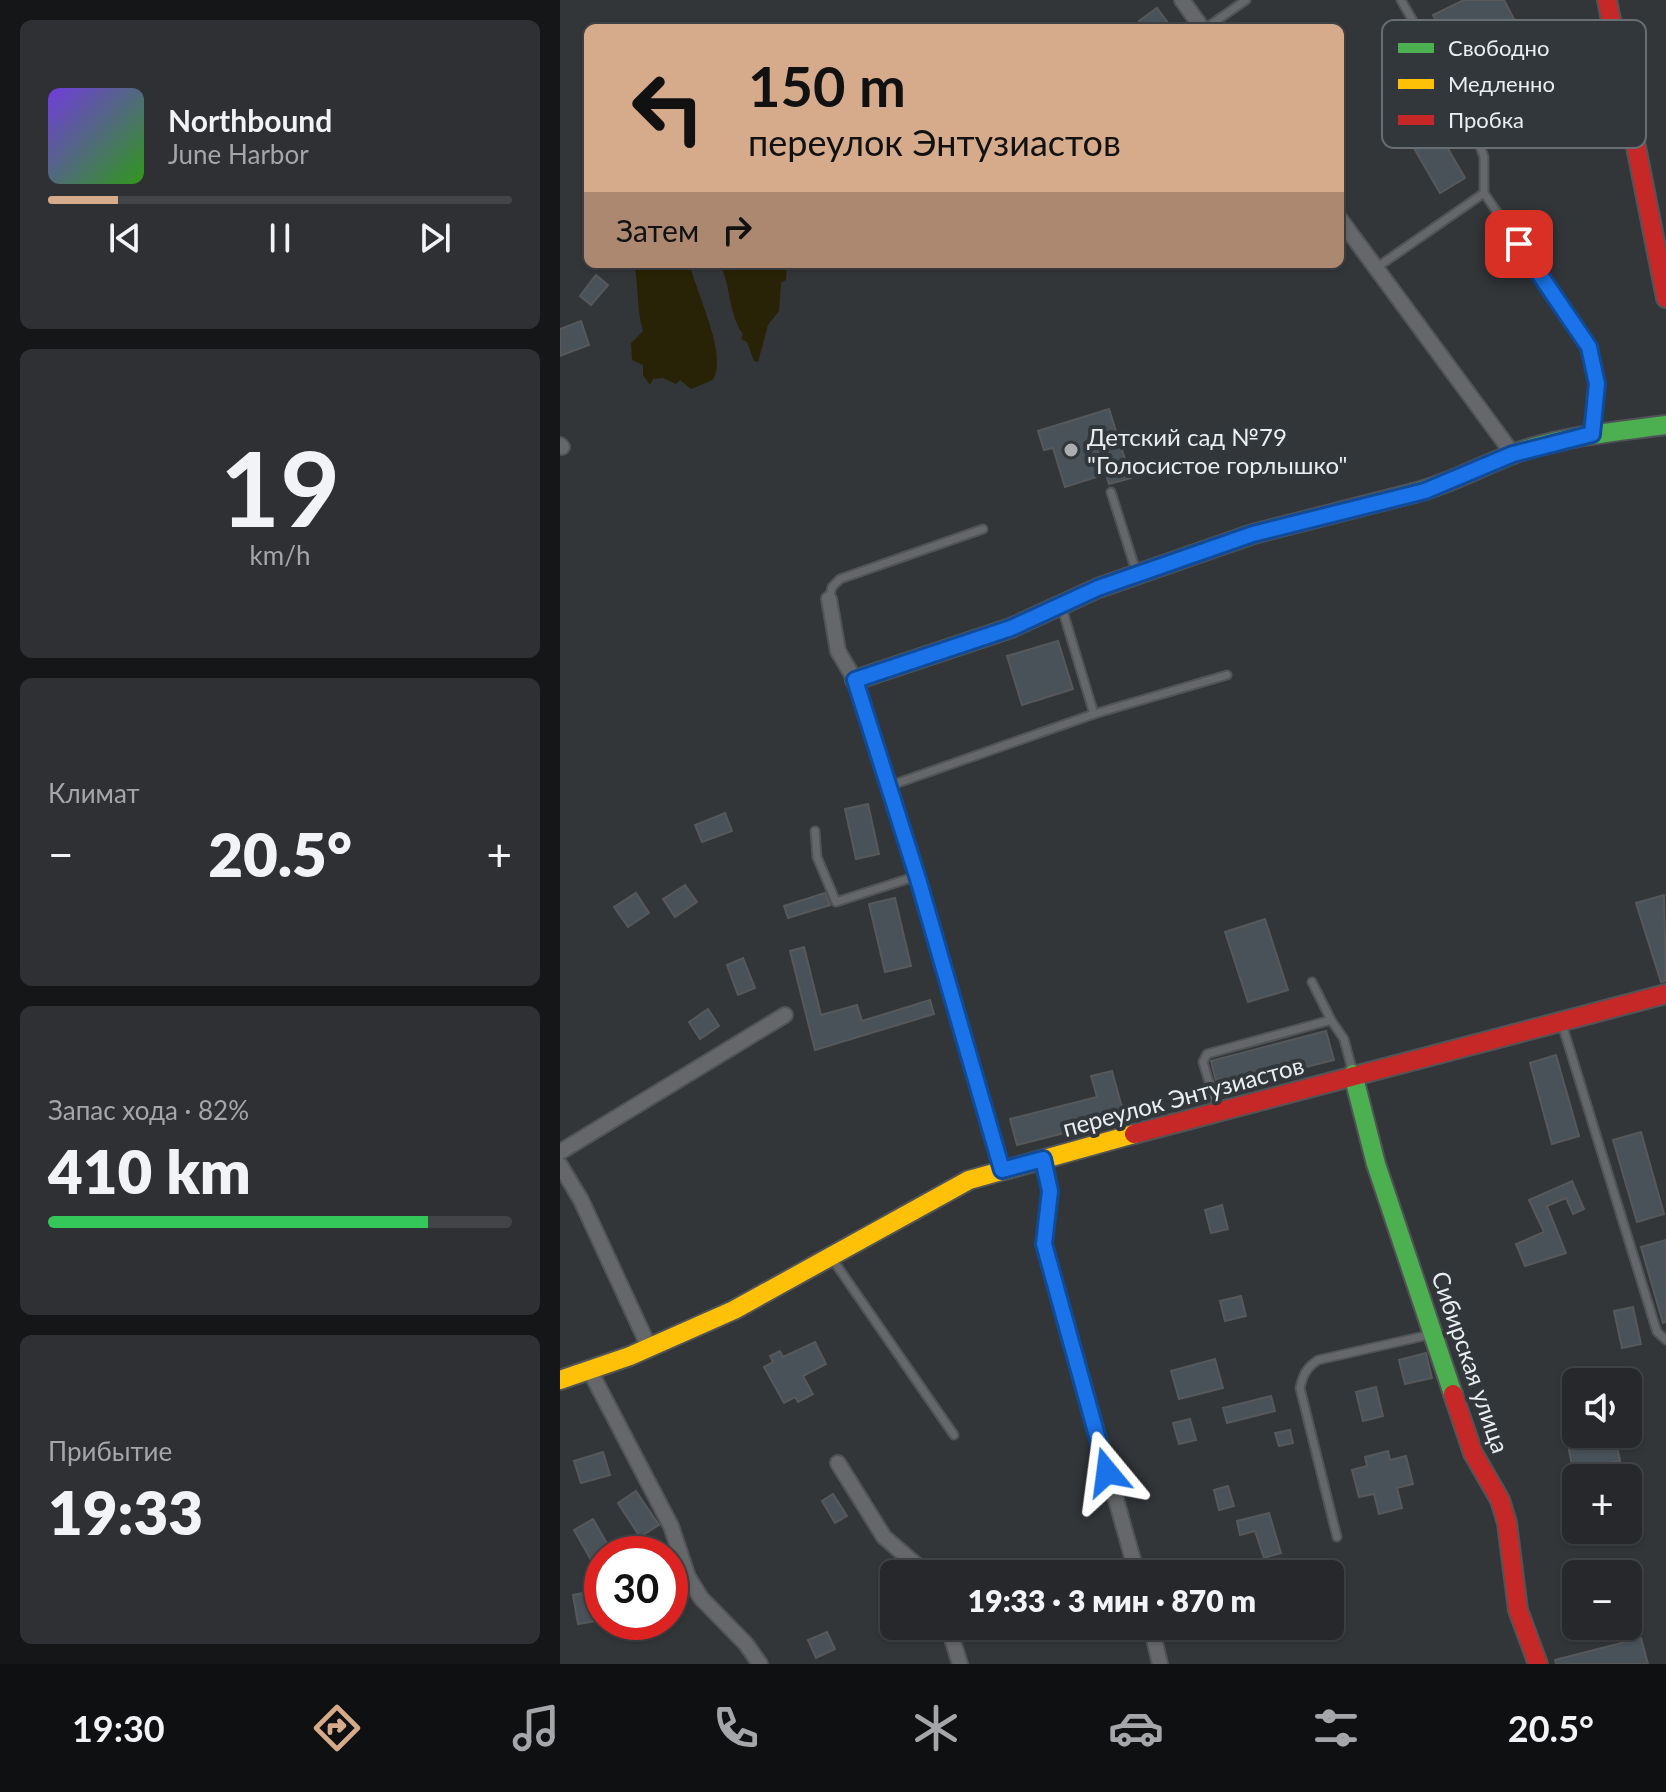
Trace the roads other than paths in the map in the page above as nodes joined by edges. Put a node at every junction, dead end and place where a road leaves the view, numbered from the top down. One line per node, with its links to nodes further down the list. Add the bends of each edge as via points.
1 (1182, 0): 7 (street)
2 (1246, 0): 8 (lane)
3 (1401, 0): 5 (lane)
4 (1607, 0): 6 (main road)
5 (1412, 20)
6 (1611, 20)
7 (1201, 24)
8 (1210, 24)
9 (1481, 148): 11 (lane)
10 (1636, 148): 14 (main road)
11 (1484, 193): 13 (lane); 16 (lane, via 1589,347 1597,384)
12 (1344, 224): 13 (street)
13 (1376, 268): 17 (street)
14 (1666, 298)
15 (1666, 425): 16 (main road)
16 (1592, 434): 17 (main road)
17 (1513, 454): 20 (main road, via 1449,484 1253,534)
18 (1111, 492): 20 (lane)
19 (983, 529): 21 (lane, via 840,579)
20 (1138, 575): 22 (main road)
21 (829, 599): 24 (street, via 841,658)
22 (1061, 605): 24 (main road, via 1011,628); 25 (lane)
23 (1227, 675): 25 (lane)
24 (855, 680): 26 (street)
25 (1094, 714): 26 (lane)
26 (889, 786): 28 (street)
27 (815, 831): 28 (lane, via 817,857 836,902)
28 (917, 876): 39 (street)
29 (1312, 982): 32 (lane)
30 (1666, 994): 33 (main road, переулок Энтузиастов)
31 (785, 1015): 36 (street)
32 (1331, 1020): 34 (lane, via 1344,1039); 35 (lane, via 1207,1054 1203,1062)
33 (1561, 1021): 34 (main road, переулок Энтузиастов); 42 (lane, via 1657,1332)
34 (1353, 1074): 35 (main road, переулок Энтузиастов); 41 (main road, Сибирская улица, via 1376,1164)
35 (1217, 1111): 37 (main road, переулок Энтузиастов)
36 (560, 1152)
37 (1043, 1159): 39 (main road, переулок Энтузиастов); 50 (street, via 1050,1191 1044,1244)
38 (560, 1165): 43 (street)
39 (1002, 1170): 40 (main road, переулок Энтузиастов, via 940,1192)
40 (832, 1258): 43 (main road, переулок Энтузиастов); 46 (lane)
41 (1435, 1333): 48 (lane, via 1307,1367 1300,1388); 56 (main road, Сибирская улица, via 1473,1453 1500,1500 1518,1610)
42 (1666, 1340)
43 (649, 1347): 44 (main road, переулок Энтузиастов)
44 (590, 1371): 45 (main road, переулок Энтузиастов); 53 (street, via 671,1526 688,1577)
45 (560, 1380)
46 (954, 1435)
47 (838, 1463): 49 (street, via 884,1537)
48 (1337, 1537)
49 (911, 1560)
50 (1133, 1560)
51 (952, 1640): 54 (street)
52 (1154, 1640): 55 (street)
53 (760, 1664)
54 (960, 1664)
55 (1160, 1664)
56 (1538, 1664)

